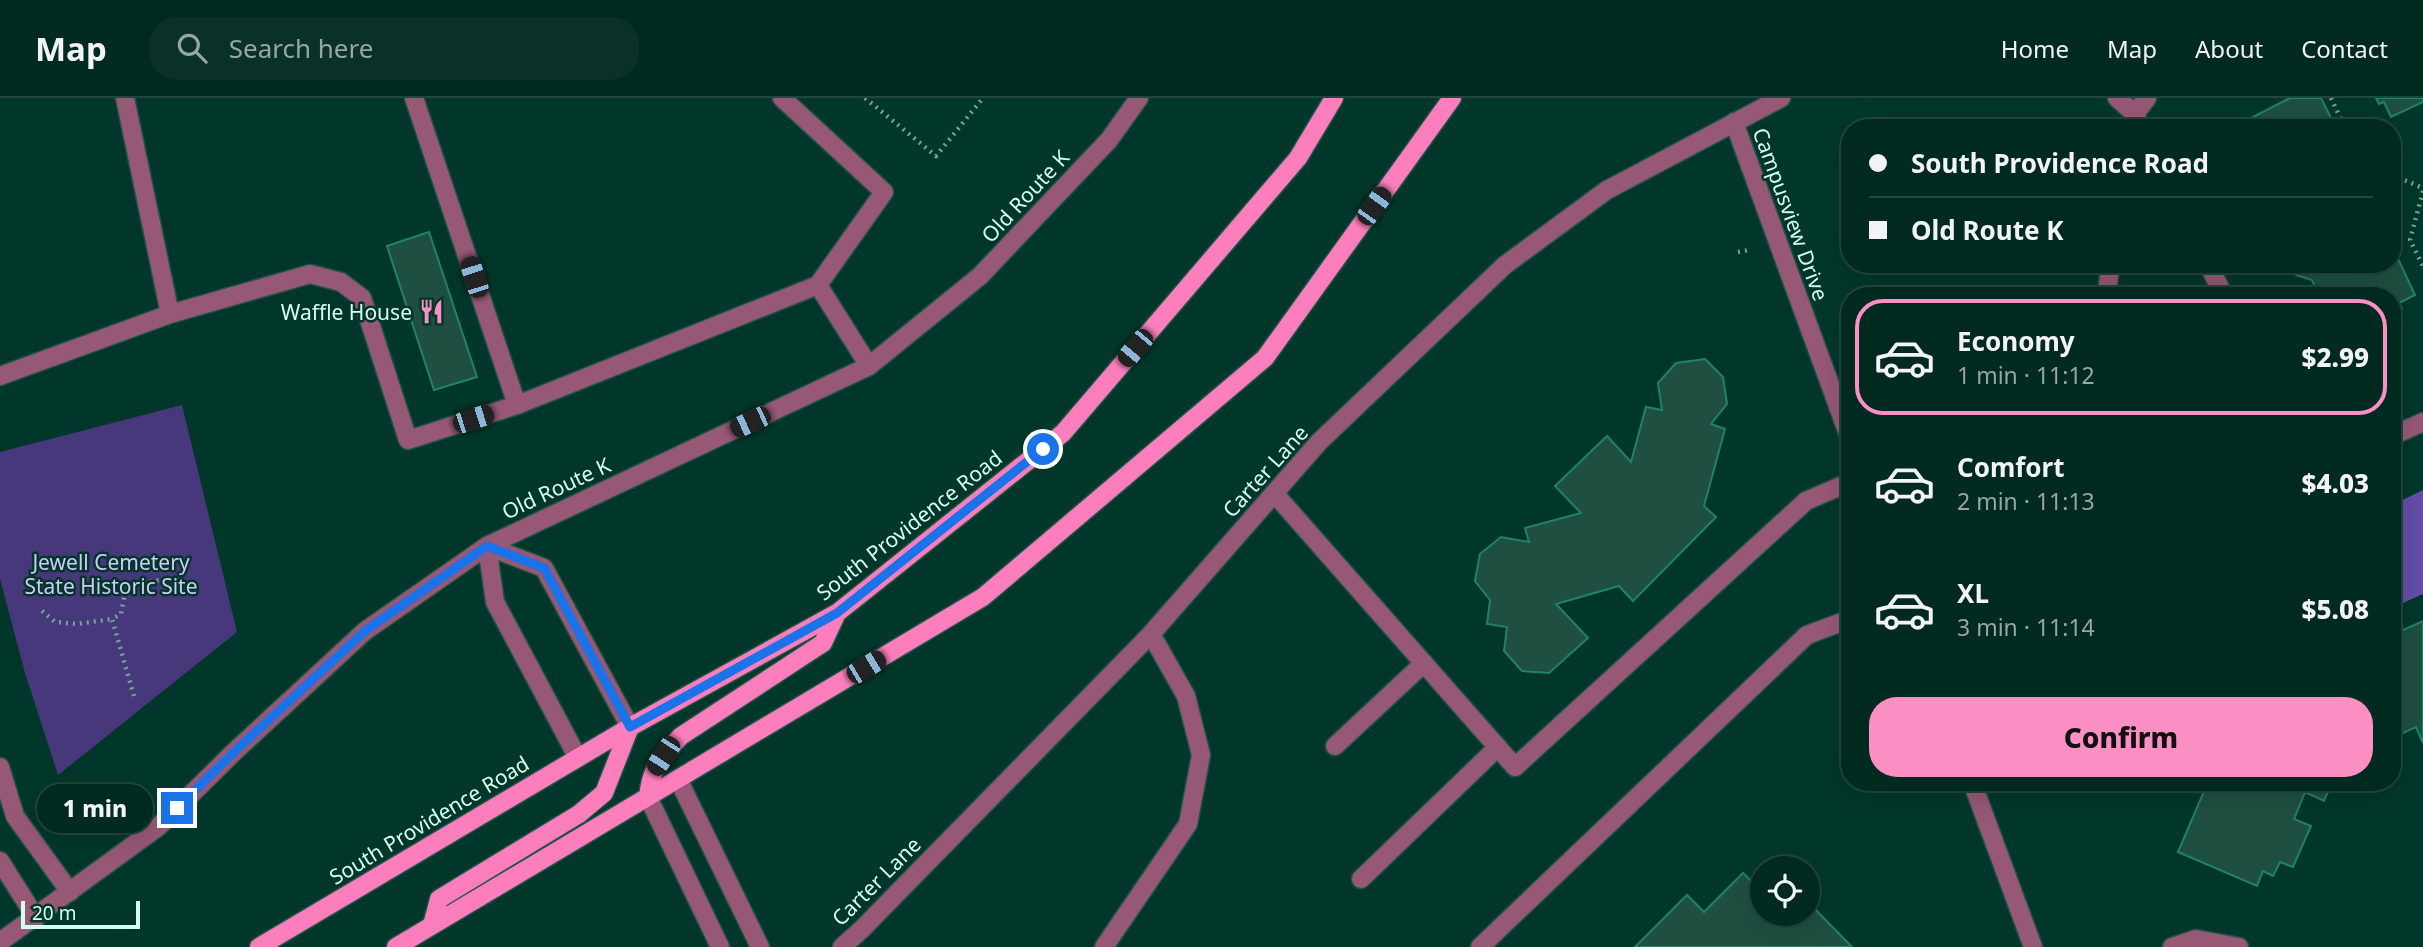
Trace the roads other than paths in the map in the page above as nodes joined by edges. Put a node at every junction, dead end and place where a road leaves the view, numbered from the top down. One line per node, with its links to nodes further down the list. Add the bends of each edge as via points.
1 (125, 98): 14 (street)
2 (414, 98): 17 (street)
3 (782, 98): 13 (street, via 884,192)
4 (1139, 98): 15 (street, Old Route K, via 1109,140 980,276)
5 (1334, 98): 24 (main road, South Providence Road, via 1298,158 1063,433)
6 (1452, 98): 33 (main road, via 1265,358 983,597)
7 (1781, 98): 12 (street, Carter Lane)
8 (2117, 98): 10 (street)
9 (2147, 98): 11 (street)
10 (2133, 119)
11 (2138, 119)
12 (1734, 122): 18 (street, Campusview Drive); 22 (street, Carter Lane, via 1607,190 1505,265 1319,442)
13 (818, 285): 15 (street); 17 (street)
14 (170, 314): 16 (street); 17 (street, via 310,274 320,276 341,282 362,298 408,440)
15 (869, 366): 23 (street, Old Route K)
16 (0, 376)
17 (517, 405)
18 (1841, 414)
19 (2423, 422): 20 (street)
20 (2401, 432)
21 (1841, 486): 30 (street, via 1806,501 1515,766)
22 (1275, 493): 26 (street, Carter Lane); 27 (street)
23 (487, 546): 28 (street, via 544,568); 31 (street, via 495,602); 38 (street, Old Route K, via 365,631 158,827)
24 (837, 613): 28 (main road, South Providence Road); 35 (main road, via 823,643 681,736 650,775)
25 (1841, 622): 48 (street, via 1807,635)
26 (1150, 635): 46 (street, Carter Lane); 47 (street, via 1186,696 1201,755 1188,824)
27 (1424, 663): 29 (street); 30 (street)
28 (630, 727): 31 (main road, South Providence Road); 40 (main road, via 604,793 579,814 439,899)
29 (1335, 746)
30 (1498, 747): 37 (street)
31 (578, 758): 42 (main road, South Providence Road)
32 (0, 767): 38 (street, via 15,816)
33 (678, 779): 35 (main road); 45 (street)
34 (1975, 791): 49 (street)
35 (648, 797): 40 (main road); 44 (street)
36 (0, 861): 39 (street)
37 (1361, 879)
38 (70, 892): 39 (street, Old Route K)
39 (36, 918): 41 (street, Old Route K)
40 (432, 925): 43 (main road)
41 (0, 943)
42 (259, 947)
43 (396, 947)
44 (720, 947)
45 (760, 947)
46 (842, 947)
47 (1104, 947)
48 (1480, 947)
49 (2033, 947)
50 (2172, 947): 51 (street, via 2196,939)
51 (2239, 947)

